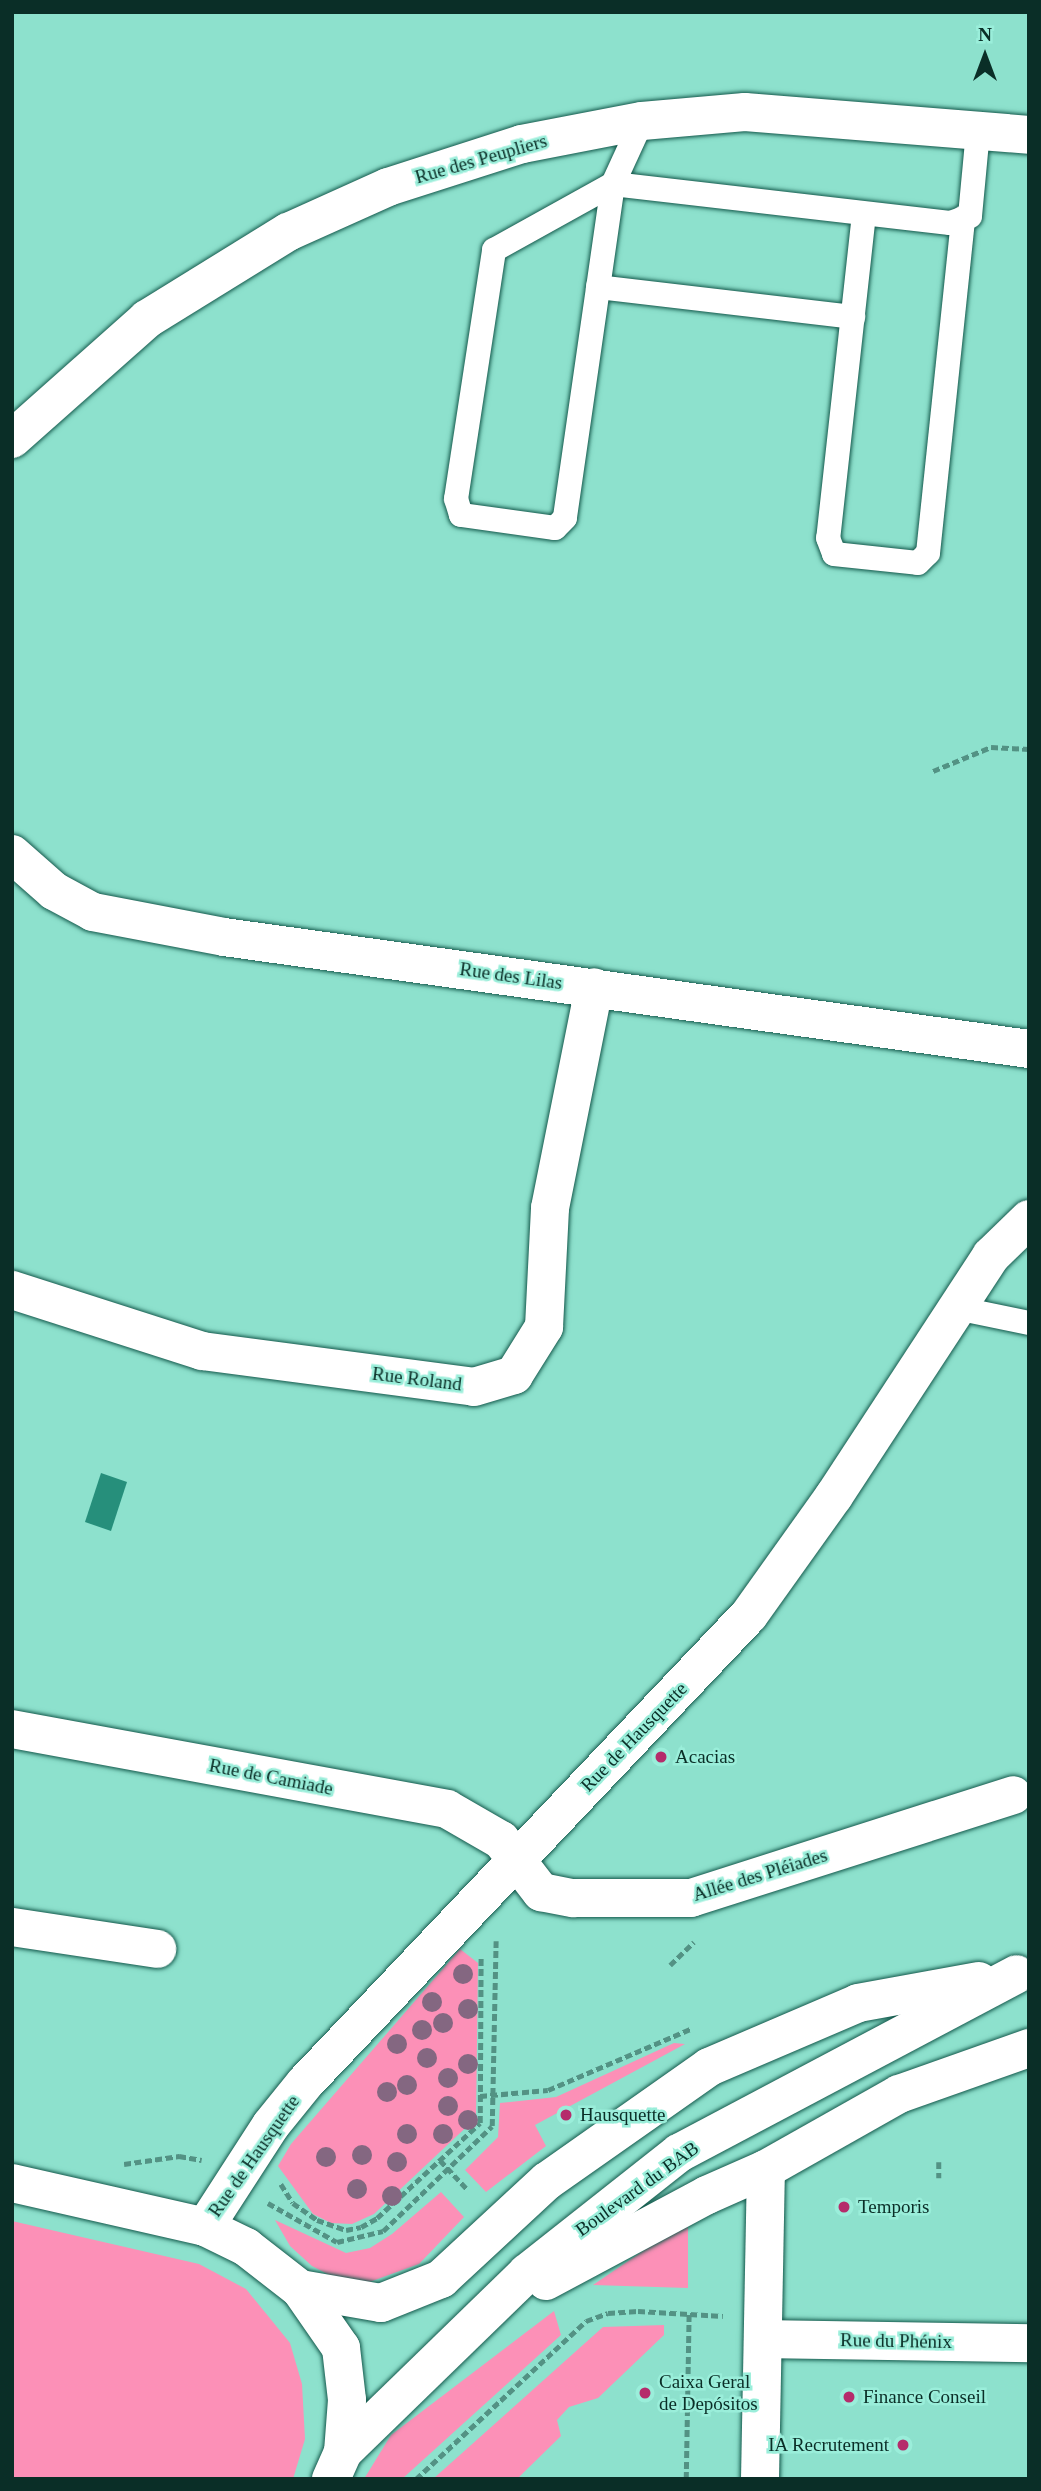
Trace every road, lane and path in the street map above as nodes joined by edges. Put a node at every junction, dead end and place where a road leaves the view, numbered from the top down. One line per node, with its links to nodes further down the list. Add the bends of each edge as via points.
1 (642, 121): 2 (street, Rue des Peupliers, via 745,112); 4 (lane); 9 (street, Rue des Peupliers, via 522,144 387,187 288,232 147,319)
2 (978, 131): 3 (street, Rue des Peupliers); 6 (lane, via 970,216)
3 (1029, 135)
4 (613, 184): 5 (lane); 7 (lane); 7 (lane, via 494,250 456,499 461,515 555,528 565,518)
5 (864, 214): 6 (lane, via 950,223); 8 (lane)
6 (963, 218): 8 (lane, via 928,553 918,563 834,554 828,538)
7 (598, 287): 8 (lane)
8 (853, 317)
9 (12, 439)
10 (1029, 749): 11 (path, via 991,747)
11 (933, 771)
12 (12, 854): 13 (street, Rue des Lilas, via 54,891 93,912 224,937)
13 (594, 987): 14 (street, Rue des Lilas); 16 (street, Rue Roland, via 550,1208 544,1327 514,1375 474,1387 202,1351)
14 (1029, 1049)
15 (1029, 1219): 17 (street, Rue de Hausquette, via 990,1256)
16 (12, 1290)
17 (956, 1308): 18 (lane); 21 (street, Rue de Hausquette, via 834,1496 749,1615)
18 (1029, 1323)
19 (12, 1729): 21 (street, Rue de Camiade, via 447,1809 501,1840)
20 (1013, 1795): 21 (street, Allée des Pléiades, via 691,1898 573,1898 541,1892)
21 (504, 1869): 31 (path, via 497,1920); 43 (street, Rue de Hausquette, via 305,2082)
22 (12, 1927): 24 (street)
23 (694, 1942): 26 (path)
24 (157, 1949)
25 (481, 1952): 30 (path)
26 (670, 1965)
27 (1023, 1973): 44 (street, Boulevard du BAB, via 858,2003 709,2067 547,2181 441,2279 381,2303); 46 (street, Boulevard du BAB, via 679,2153 527,2273)
28 (696, 2037): 31 (path, via 695,2028 678,2031 548,2090)
29 (1029, 2048): 37 (street, via 899,2094)
30 (480, 2096): 31 (path); 33 (path, via 480,2123)
31 (492, 2096): 36 (path, via 492,2126)
32 (202, 2160): 35 (path, via 179,2156)
33 (440, 2160): 36 (path); 38 (path, via 377,2218 346,2230 330,2227 293,2203)
34 (939, 2162): 39 (path)
35 (111, 2165)
36 (449, 2169): 41 (path); 42 (path, via 383,2231 355,2241 337,2242 322,2236)
37 (766, 2169): 46 (street, via 707,2195); 48 (street)
38 (276, 2175)
39 (939, 2178)
40 (12, 2183): 43 (street)
41 (468, 2190)
42 (273, 2206)
43 (205, 2227): 44 (street, via 246,2247)
44 (300, 2289): 50 (street, via 341,2348 347,2400)
45 (689, 2313): 47 (path); 51 (path, via 608,2313 586,2321); 52 (path)
46 (485, 2314): 50 (street, Boulevard du BAB)
47 (730, 2316)
48 (763, 2339): 49 (street, Rue du Phénix); 53 (street)
49 (1029, 2343)
50 (337, 2465)
51 (416, 2479)
52 (686, 2479)
53 (760, 2479)

